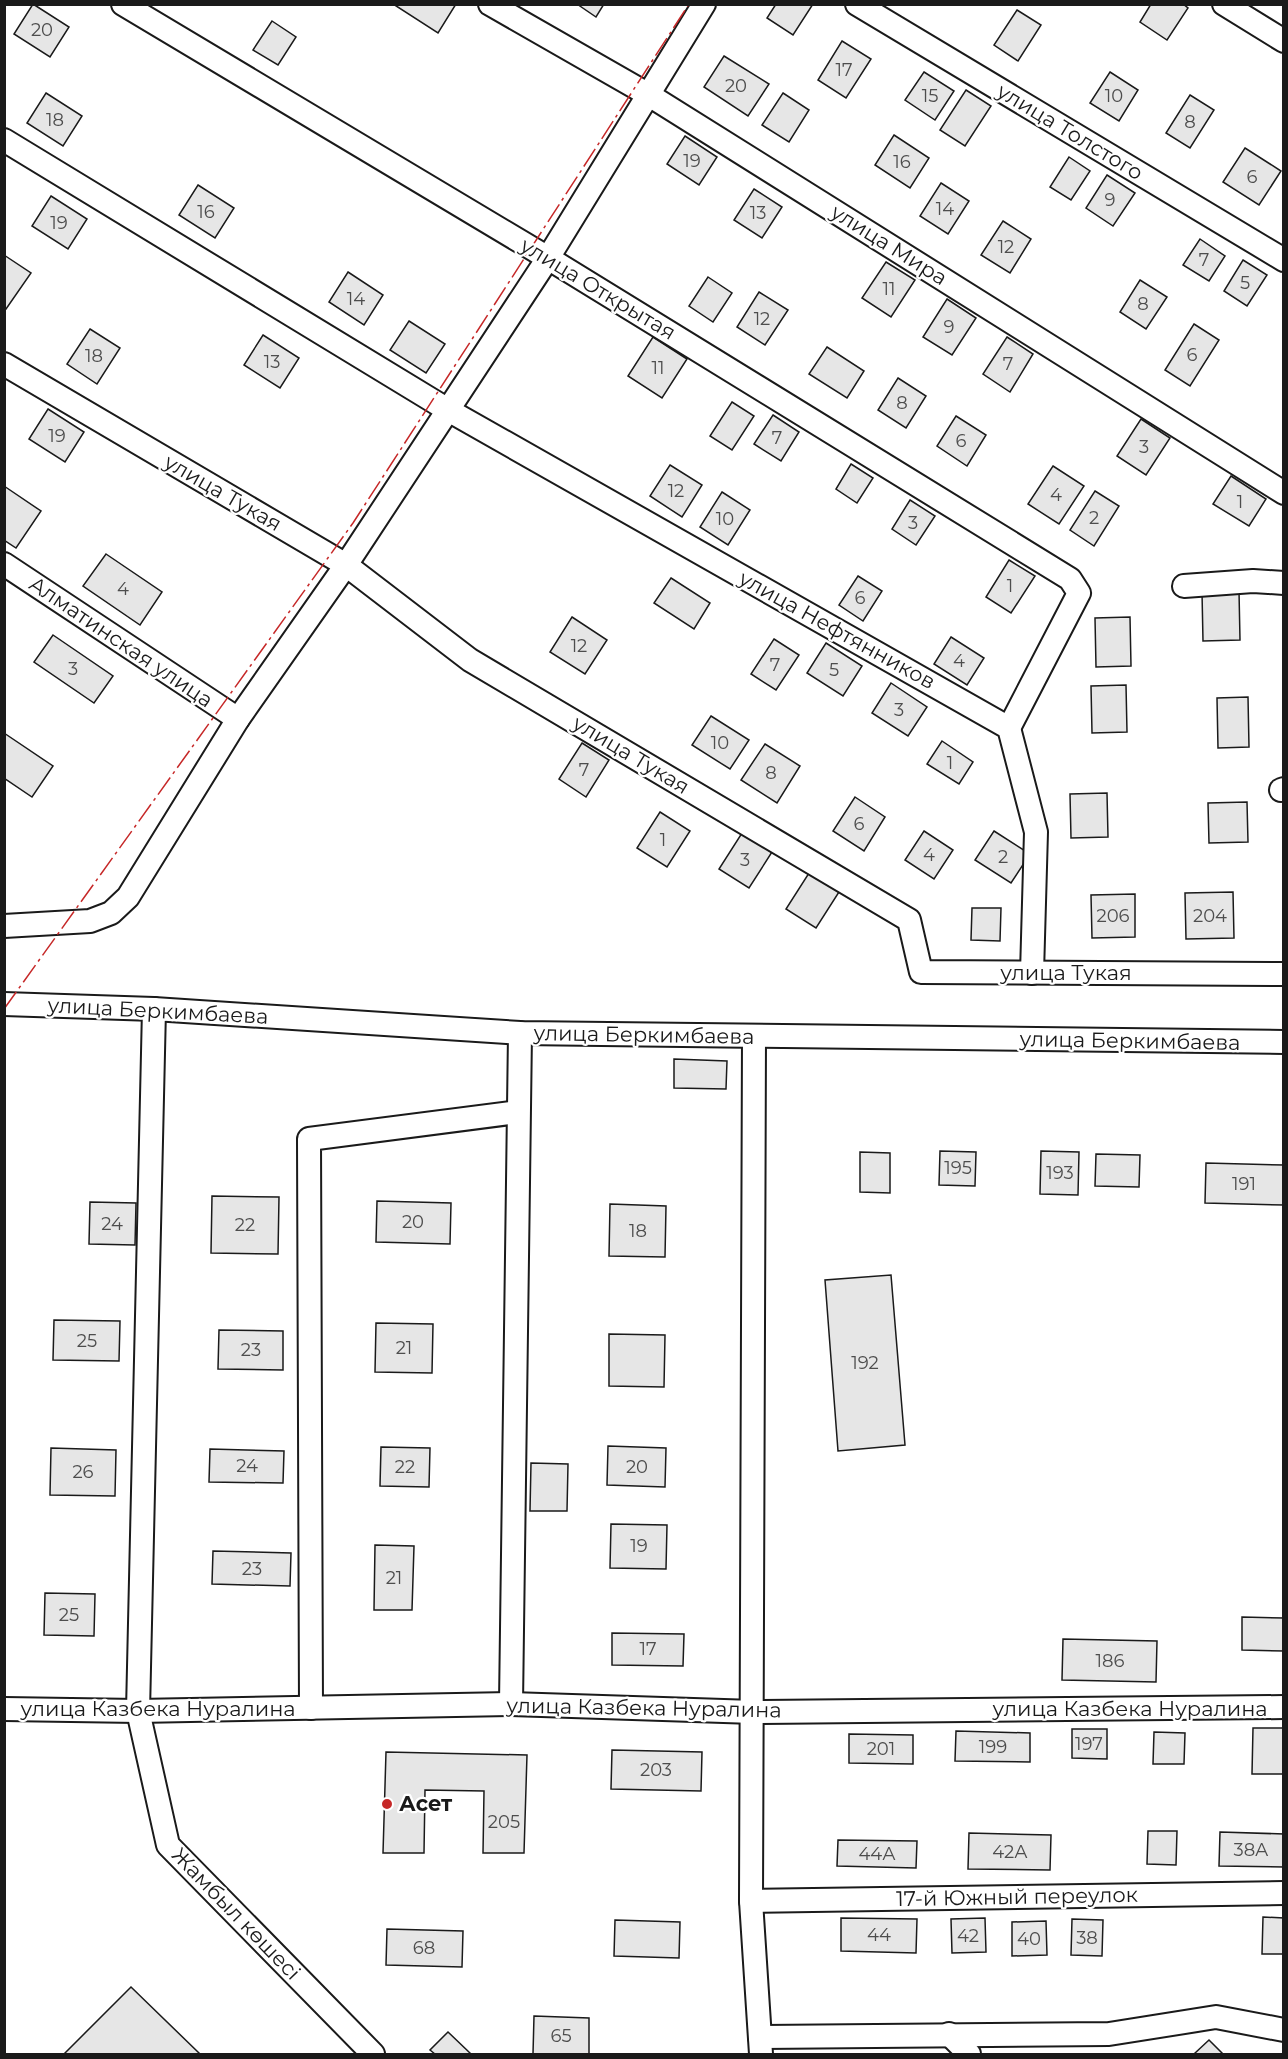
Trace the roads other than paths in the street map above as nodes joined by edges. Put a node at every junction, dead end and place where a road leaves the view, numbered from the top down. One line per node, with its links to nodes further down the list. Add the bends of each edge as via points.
1 (123, 4): 9 (street, улица Открытая)
2 (490, 4): 7 (street, улица Мира)
3 (704, 4): 7 (street)
4 (856, 4): 10 (street, улица Толстого)
5 (1224, 4): 6 (street)
6 (1284, 41)
7 (649, 95): 9 (street); 13 (street, улица Мира)
8 (4, 140): 12 (street, улица Нефтянников)
9 (548, 258): 12 (street); 19 (street, улица Открытая, via 1070,579 1079,593)
10 (1284, 260)
11 (4, 364): 15 (street, улица Тукая)
12 (448, 410): 15 (street); 19 (street, улица Нефтянников)
13 (1284, 493)
14 (4, 564): 18 (street, Алматинская улица)
15 (346, 565): 18 (street); 21 (street, улица Тукая, via 470,660 909,920 921,972)
16 (1284, 583): 17 (street)
17 (1184, 586)
18 (238, 719): 20 (street, via 128,897 111,913 90,921)
19 (1009, 728): 21 (street, via 1036,832)
20 (4, 926)
21 (1032, 973): 22 (street, улица Тукая)
22 (1284, 974)
23 (4, 1004): 24 (street, улица Беркимбаева)
24 (153, 1009): 25 (street, улица Беркимбаева); 33 (street, Жамбыл көшесі)
25 (520, 1033): 26 (street, улица Беркимбаева); 28 (street)
26 (754, 1037): 27 (street, улица Беркимбаева); 34 (street)
27 (1284, 1042)
28 (518, 1112): 29 (street); 31 (street, via 309,1139)
29 (511, 1704): 31 (street, улица Казбека Нуралина); 34 (street, улица Казбека Нуралина)
30 (1284, 1707): 34 (street, улица Казбека Нуралина)
31 (311, 1708): 33 (street, улица Казбека Нуралина)
32 (4, 1709): 33 (street, улица Казбека Нуралина)
33 (138, 1711): 40 (street, Жамбыл көшесі, via 168,1845)
34 (754, 1712): 36 (street)
35 (1284, 1893): 36 (street, 17-й Южный переулок)
36 (751, 1901): 39 (street)
37 (1284, 2030): 38 (street, via 1216,2017 1109,2034)
38 (949, 2034): 39 (street); 41 (street)
39 (760, 2046)
40 (373, 2055)
41 (969, 2055)

